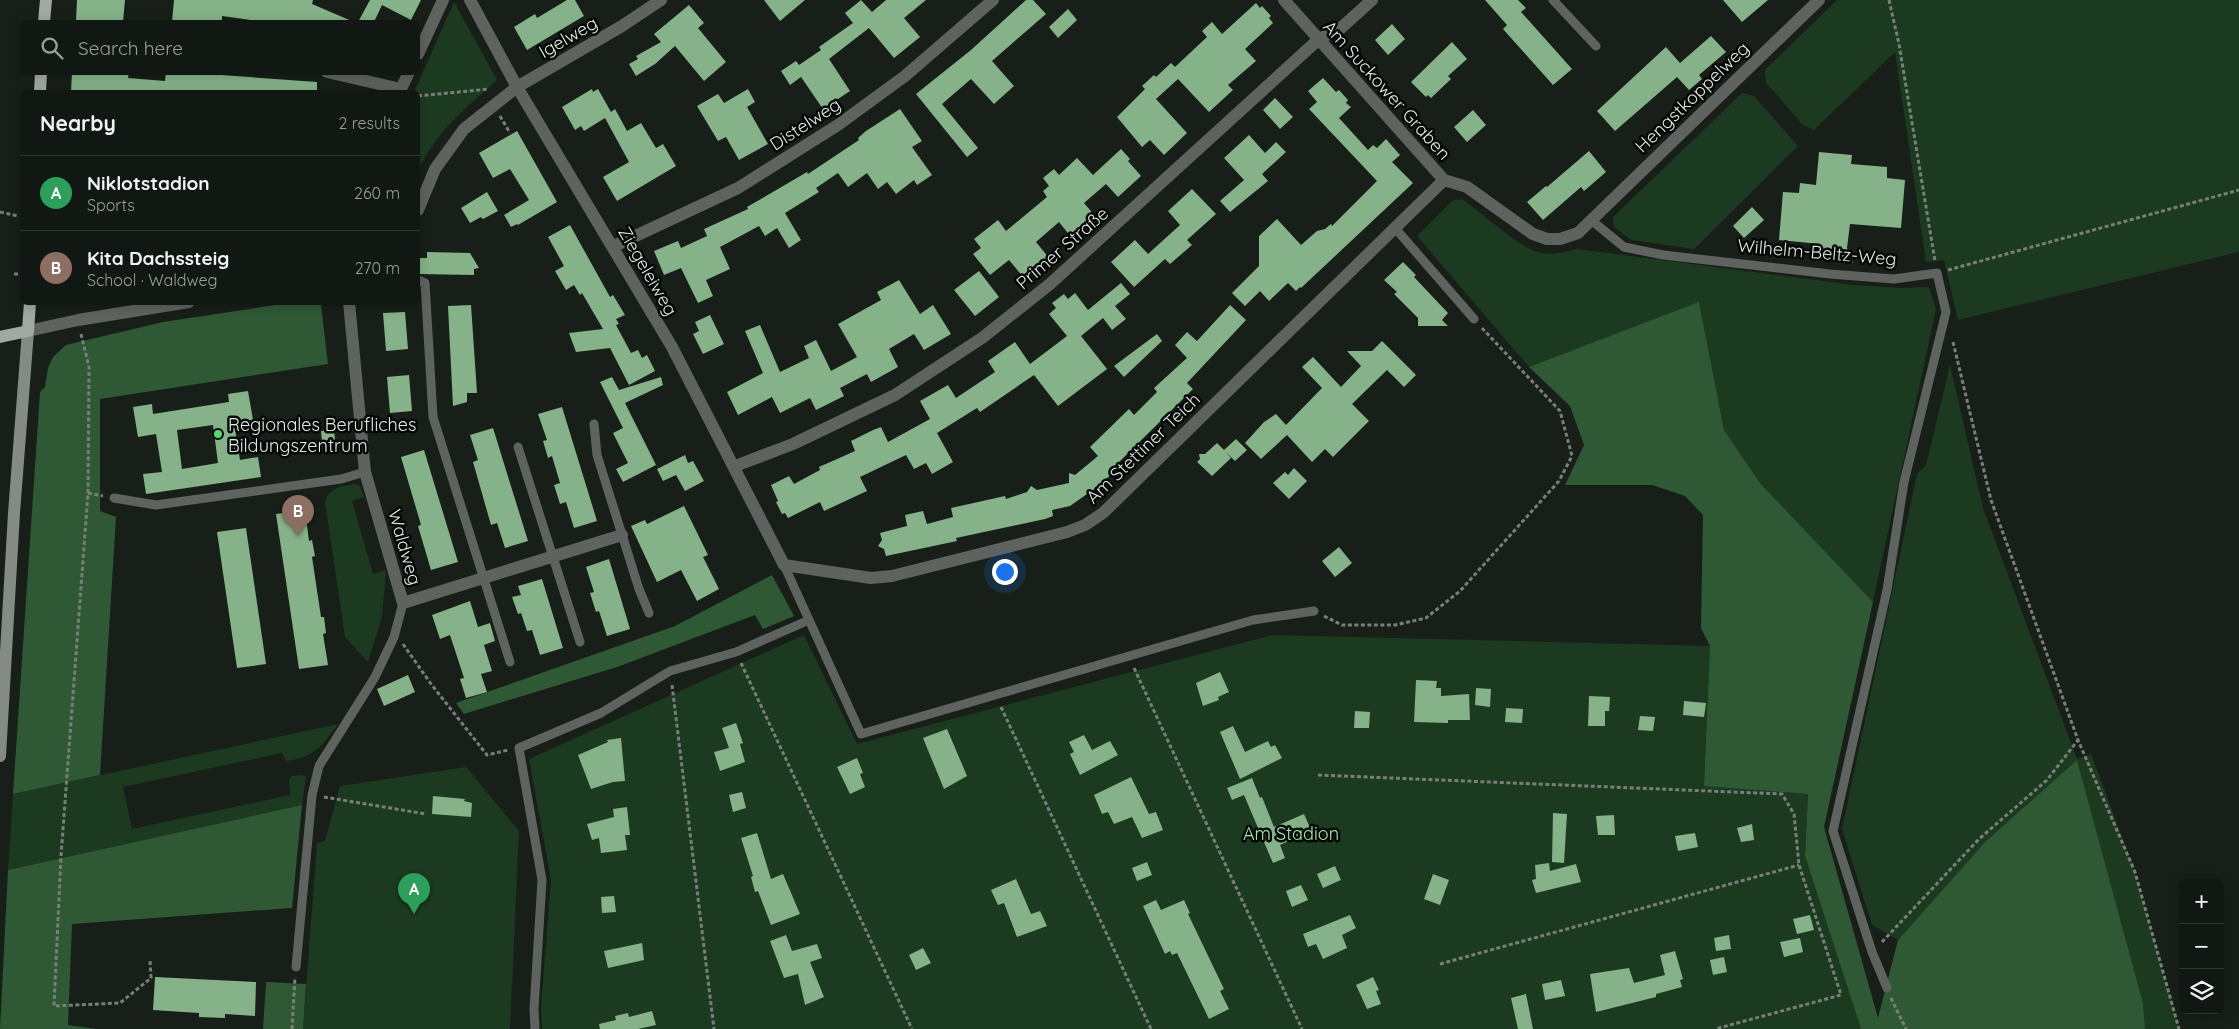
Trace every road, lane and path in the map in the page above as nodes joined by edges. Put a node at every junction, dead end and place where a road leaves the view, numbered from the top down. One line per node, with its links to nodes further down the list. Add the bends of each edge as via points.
1 (46, 0): 11 (main road)
2 (443, 0): 14 (street)
3 (470, 0): 18 (street, Ziegeleiweg)
4 (661, 0): 18 (street, Igelweg)
5 (993, 0): 33 (street, Distelweg, via 905,76 838,125 738,188)
6 (1284, 0): 12 (street, Am Suckower Graben)
7 (1372, 0): 12 (street, Primer Straße, via 1341,28)
8 (1553, 0): 13 (lane)
9 (1819, 0): 31 (street, Hengstkoppelweg)
10 (1889, 0): 34 (path)
11 (44, 20)
12 (1319, 39): 26 (street, Am Suckower Graben); 48 (street, Primer Straße, via 1050,284 982,338 895,395 793,444)
13 (1596, 46)
14 (420, 50)
15 (41, 75): 20 (main road)
16 (339, 75): 21 (street)
17 (408, 75): 22 (street)
18 (517, 87): 28 (street, via 464,129 435,169); 33 (street, Ziegeleiweg)
19 (492, 89): 23 (path)
20 (40, 90)
21 (396, 90)
22 (400, 90)
23 (420, 96)
24 (499, 113): 25 (path)
25 (510, 133)
26 (1444, 180): 31 (street, via 1467,187 1533,234 1547,239 1560,239 1578,232); 32 (street, Am Stettiner Teich)
27 (2239, 190): 34 (path)
28 (420, 205)
29 (0, 212): 30 (path)
30 (18, 216)
31 (1591, 220): 34 (lane, Wilhelm-Beltz-Weg, via 1624,246 1663,255 1894,279)
32 (1395, 228): 41 (lane); 53 (street, Am Stettiner Teich, via 1103,513 1085,524 1067,532 892,576 871,578)
33 (614, 246): 48 (street, Ziegeleiweg)
34 (1937, 273): 74 (lane, via 1946,312 1904,482 1887,590 1833,831)
35 (14, 274): 36 (path)
36 (20, 274)
37 (420, 281): 54 (lane, via 425,283 433,417)
38 (30, 305): 43 (main road)
39 (170, 305): 42 (street)
40 (350, 305): 49 (street, Waldweg)
41 (1474, 319): 56 (path, via 1560,411 1572,456 1559,481 1460,591 1426,618 1395,624 1342,625)
42 (78, 320): 43 (street); 75 (path, via 89,367 88,494 61,856 54,1006 120,1002 150,978)
43 (28, 331): 44 (main road); 65 (main road)
44 (0, 337)
45 (1952, 340): 67 (path, via 1991,500)
46 (594, 424): 51 (lane, via 598,455)
47 (518, 447): 52 (lane)
48 (735, 466): 53 (street, Ziegeleiweg)
49 (365, 472): 50 (lane, via 341,479 156,505); 55 (street, Waldweg)
50 (114, 498)
51 (622, 535): 52 (street, Waldweg); 57 (lane)
52 (553, 557): 54 (street, Waldweg); 60 (lane)
53 (784, 565): 58 (lane)
54 (483, 578): 55 (street, Waldweg); 63 (lane)
55 (403, 603): 59 (lane)
56 (1314, 611): 62 (lane, via 1253,620)
57 (649, 613)
58 (809, 620): 61 (lane); 66 (lane, via 861,734)
59 (394, 637): 68 (path, via 406,646 431,684 487,754); 71 (lane, via 375,677 319,766)
60 (580, 642)
61 (736, 652): 64 (lane); 82 (path)
62 (1128, 656): 66 (lane); 84 (path)
63 (510, 662)
64 (670, 672): 68 (lane, via 601,713); 81 (path)
65 (3, 681): 69 (main road)
66 (995, 695): 83 (path)
67 (2078, 740): 74 (path, via 2047,780 1979,839); 87 (path, via 2135,872)
68 (519, 748): 80 (lane, via 542,880)
69 (0, 756)
70 (1318, 775): 73 (path, via 1782,794 1794,814)
71 (312, 795): 72 (path); 77 (lane)
72 (426, 814)
73 (1799, 865): 76 (path); 85 (path, via 1841,995)
74 (1872, 952): 78 (lane)
75 (150, 960)
76 (1440, 964)
77 (296, 966): 79 (path)
78 (1887, 988): 86 (path)
79 (292, 1029)
80 (535, 1029)
81 (714, 1029)
82 (912, 1029)
83 (1151, 1029)
84 (1302, 1029)
85 (1715, 1029)
86 (1906, 1029)
87 (2179, 1029)

